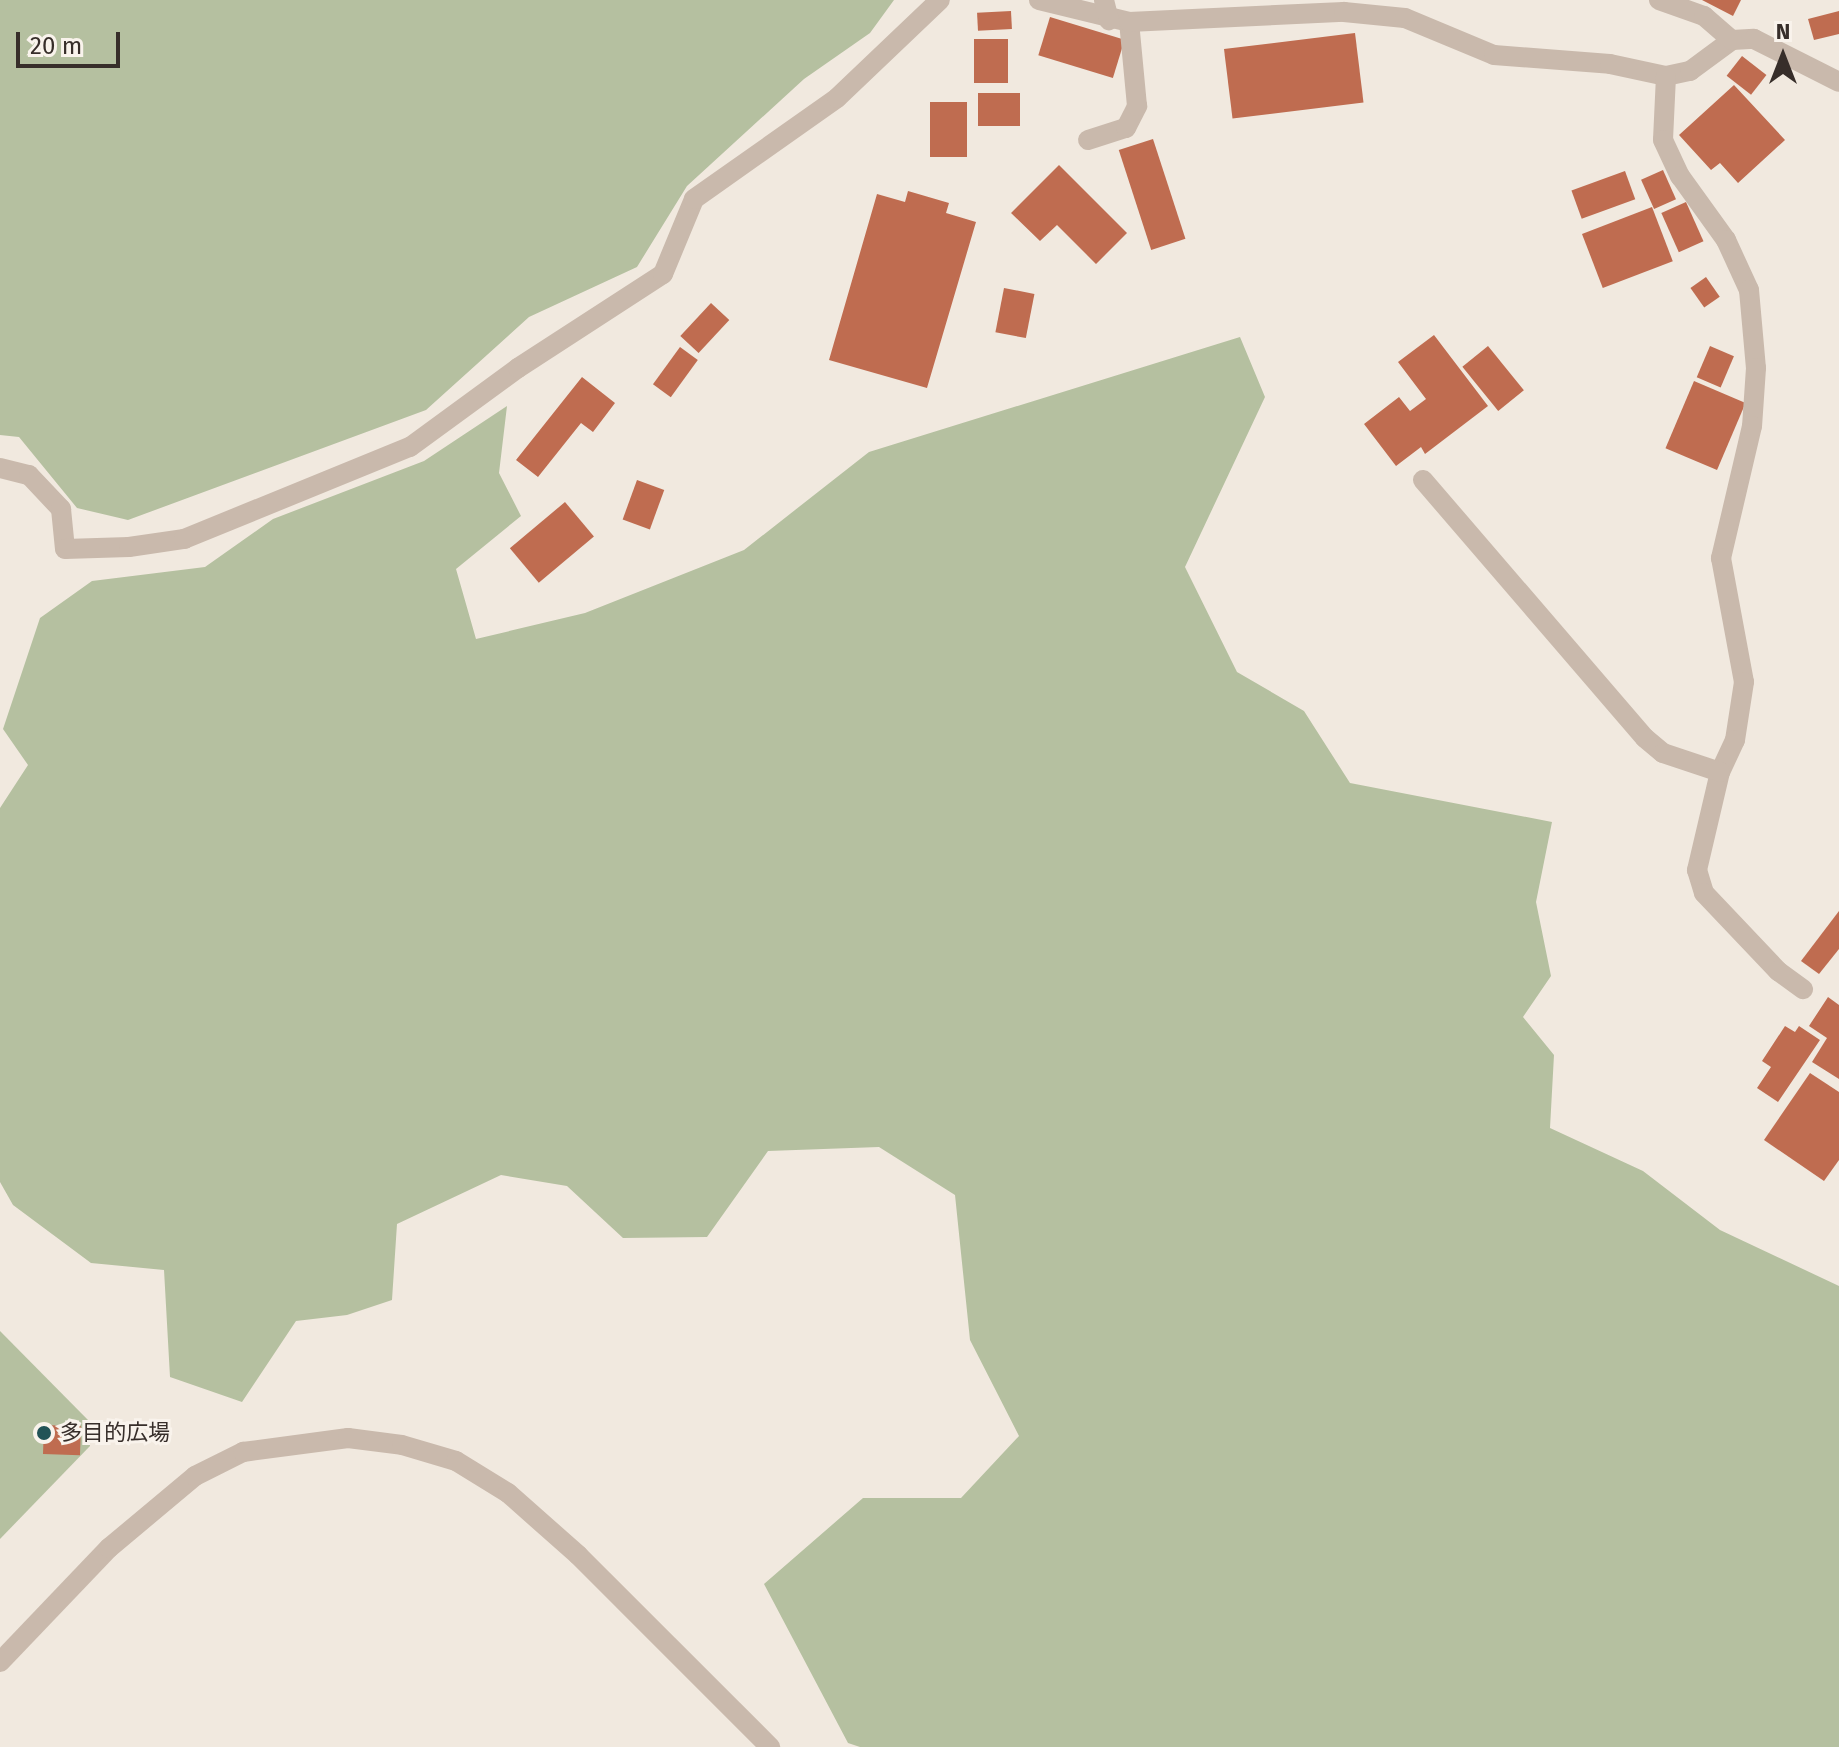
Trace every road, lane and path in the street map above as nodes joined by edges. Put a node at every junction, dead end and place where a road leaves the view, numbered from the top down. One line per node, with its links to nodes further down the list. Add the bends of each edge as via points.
1 (940, 0): 9 (street, via 837,98 694,199 663,274 578,334 518,368 410,447 184,539 129,547 65,549 61,509 29,475)
2 (1039, 0): 4 (street)
3 (1659, 0): 5 (street, via 1704,16)
4 (1114, 14): 6 (street, via 1344,12 1405,18 1494,55 1610,64); 8 (street, via 1137,106 1126,128)
5 (1732, 40): 6 (street, via 1690,71); 7 (street, via 1754,39)
6 (1666, 76): 11 (street, via 1663,140 1680,176 1726,240 1749,290 1755,353 1752,426 1721,558 1744,682 1735,740)
7 (1839, 82)
8 (1088, 140)
9 (0, 468)
10 (1423, 480): 11 (street, via 1645,738 1663,753)
11 (1720, 772): 12 (street, via 1699,854 1704,893 1778,971)
12 (1803, 989)
13 (0, 1662): 14 (street, via 109,1548 195,1476 243,1452 348,1438 402,1445 456,1461 508,1493 578,1555)
14 (770, 1747)

